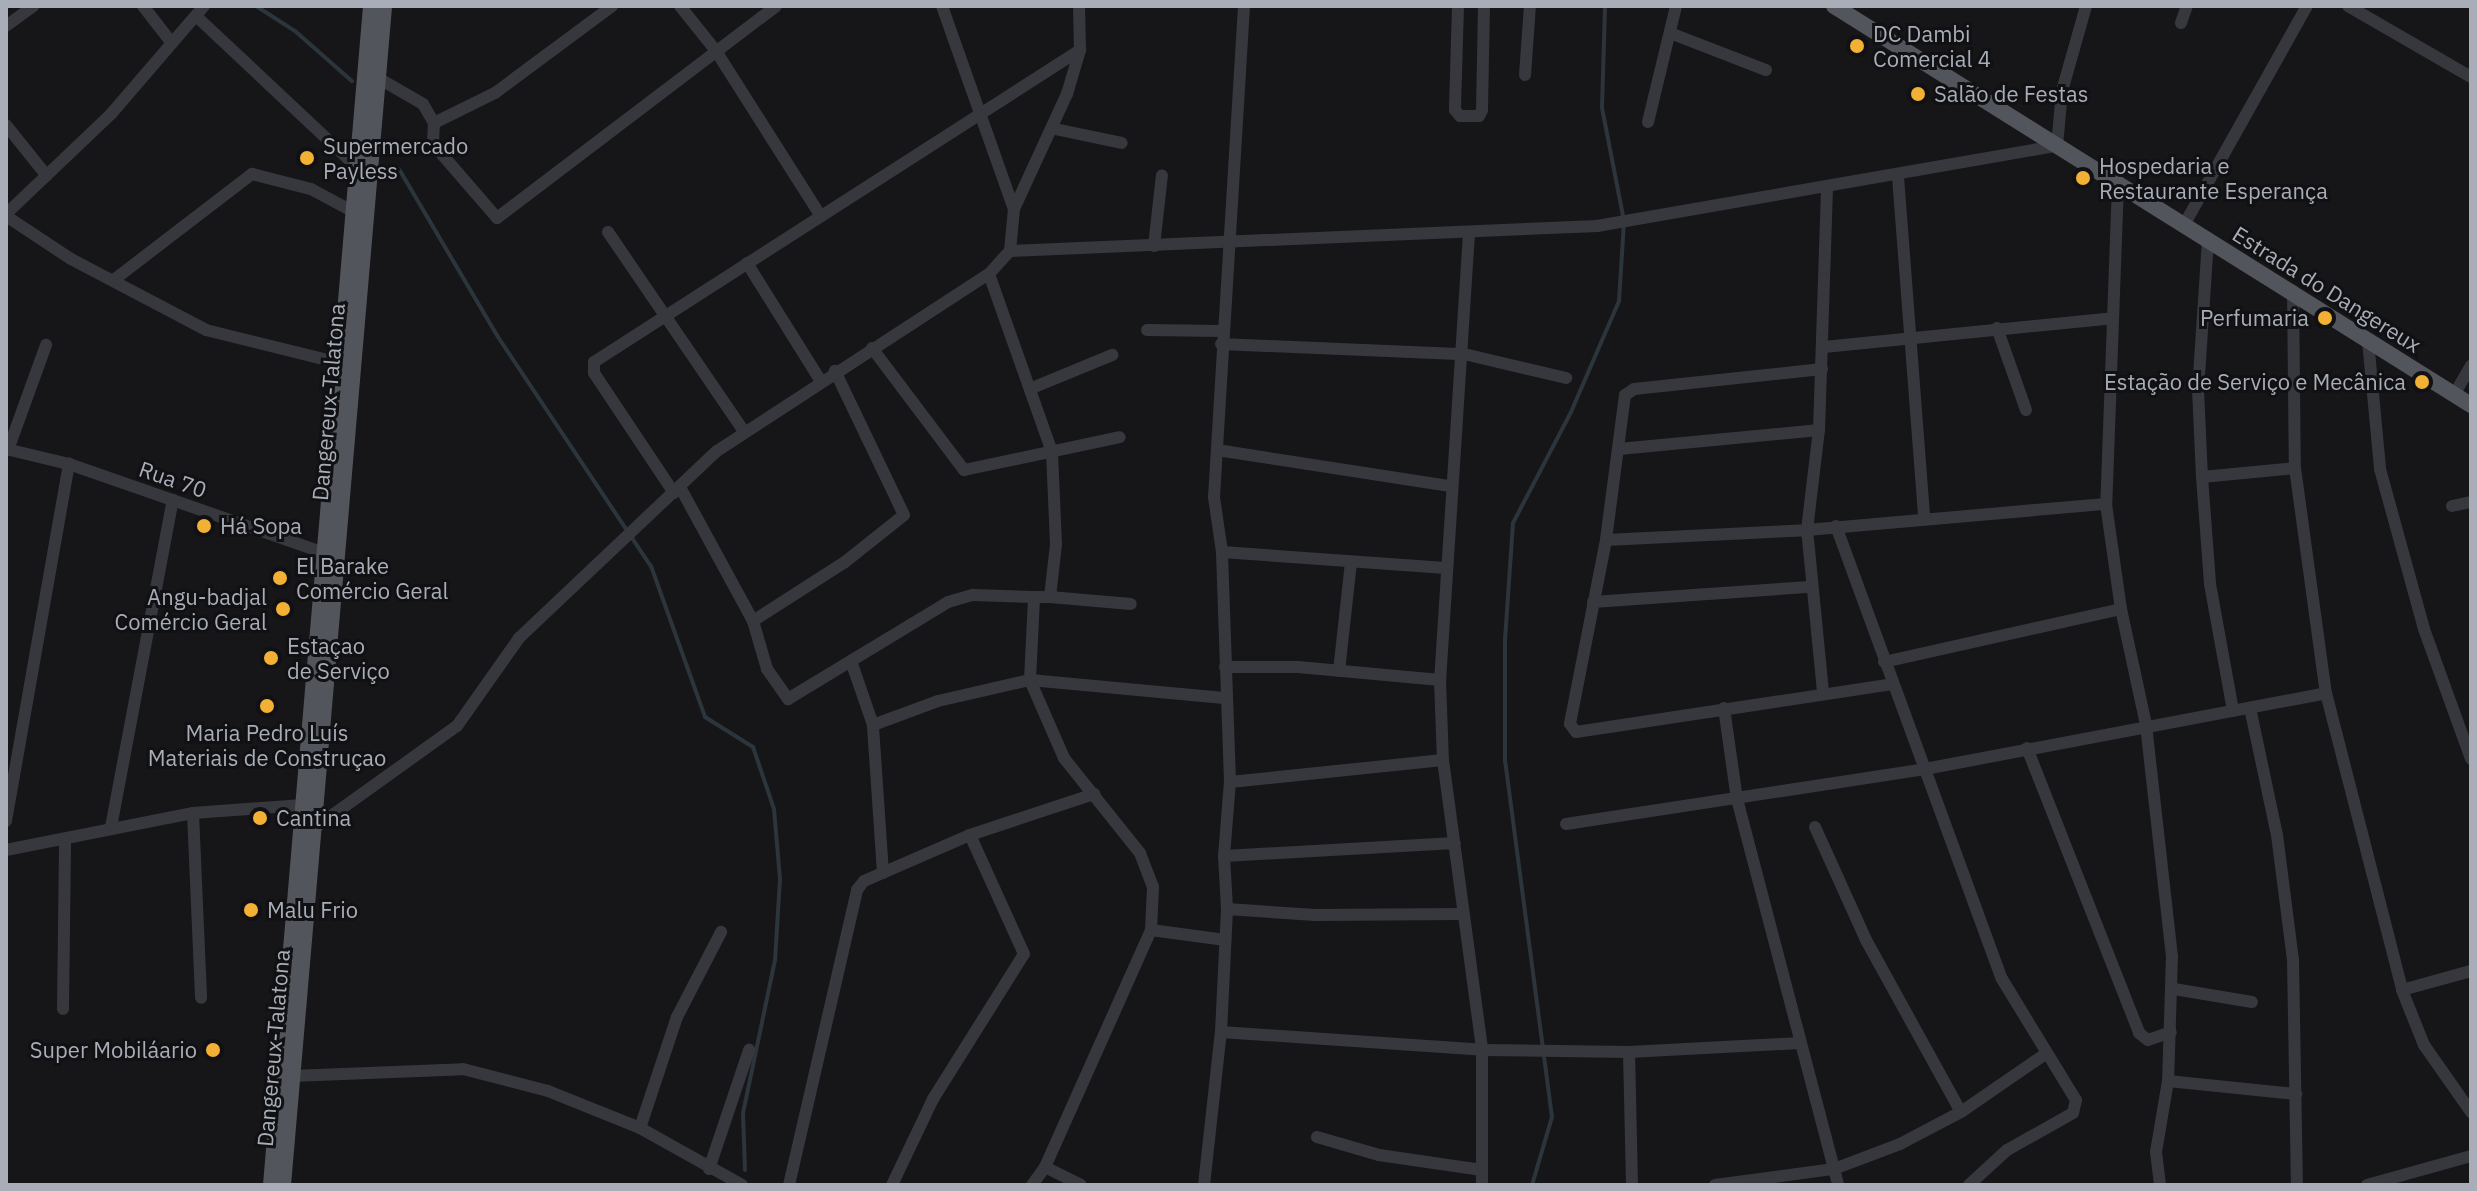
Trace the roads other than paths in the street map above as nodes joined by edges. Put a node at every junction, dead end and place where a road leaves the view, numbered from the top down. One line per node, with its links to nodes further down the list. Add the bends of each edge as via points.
1 (8, 6): 22 (street)
2 (34, 6): 22 (street)
3 (143, 6): 25 (street)
4 (371, 6): 39 (main road, Dangereux-Talatona)
5 (384, 6): 31 (main road, Dangereux-Talatona)
6 (612, 6): 34 (street, via 495,93)
7 (680, 6): 27 (street)
8 (776, 6): 27 (street)
9 (942, 6): 32 (street)
10 (1079, 6): 26 (street)
11 (1244, 6): 53 (street)
12 (1458, 6): 13 (street, via 1455,110 1460,116 1479,116 1482,110)
13 (1484, 6)
14 (1530, 6): 29 (street)
15 (1676, 6): 24 (street)
16 (1834, 6): 38 (main road, Estrada do Dangereux)
17 (2086, 6): 38 (street, via 2062,91)
18 (2187, 6): 23 (street)
19 (2307, 6): 49 (street)
20 (2348, 6): 30 (street)
21 (200, 11): 25 (street); 39 (street)
22 (11, 22)
23 (2181, 23)
24 (1670, 33): 28 (street); 33 (street)
25 (171, 42): 41 (street, via 111,114)
26 (1080, 50): 32 (street); 36 (street)
27 (716, 51): 34 (street, via 497,218 433,144); 47 (street)
28 (1766, 70)
29 (1525, 75)
30 (2471, 77)
31 (378, 78): 34 (street, via 423,104); 141 (main road, Dangereux-Talatona)
32 (977, 116): 45 (street); 47 (street)
33 (1648, 122)
34 (434, 123)
35 (6, 125): 41 (street)
36 (1055, 129): 37 (street); 45 (street)
37 (1122, 143)
38 (2057, 146): 42 (street); 43 (main road, Estrada do Dangereux)
39 (356, 166): 46 (main road, Dangereux-Talatona)
40 (1162, 175): 54 (street)
41 (47, 176): 48 (street)
42 (1898, 177): 44 (street); 65 (street)
43 (2118, 184): 49 (main road, Estrada do Dangereux); 61 (street)
44 (1827, 187): 51 (street, via 1597,226); 68 (street)
45 (1014, 209): 55 (street)
46 (352, 211): 58 (street, via 311,189 252,174); 72 (main road, Dangereux-Talatona)
47 (819, 213): 56 (street)
48 (6, 215): 58 (street, via 49,246)
49 (2184, 225): 52 (main road, Estrada do Dangereux)
50 (608, 232): 60 (street)
51 (1469, 233): 53 (street); 70 (street)
52 (2208, 240): 59 (main road, Estrada do Dangereux); 91 (street, via 2198,389)
53 (1229, 243): 54 (street); 64 (street)
54 (1154, 246): 55 (street)
55 (1010, 251): 57 (street)
56 (747, 263): 60 (street); 77 (street)
57 (989, 274): 69 (street); 78 (street)
58 (115, 279): 72 (street, via 206,330)
59 (2293, 291): 66 (main road, Estrada do Dangereux); 90 (street)
60 (666, 315): 82 (street); 93 (street, via 592,367)
61 (2113, 318): 62 (street); 96 (street)
62 (1997, 328): 65 (street); 81 (street)
63 (1147, 330): 64 (street)
64 (1221, 338): 70 (street); 87 (street)
65 (1907, 341): 68 (street); 98 (street)
66 (2368, 341): 79 (main road, Estrada do Dangereux); 129 (street, via 2380,469 2424,629)
67 (46, 345): 86 (street)
68 (1824, 347): 74 (street)
69 (872, 348): 75 (street); 88 (street, via 964,470)
70 (1464, 354): 76 (street); 92 (street)
71 (1112, 355): 78 (street)
72 (339, 363): 103 (main road, Dangereux-Talatona)
73 (2471, 366): 79 (street)
74 (1822, 369): 83 (street); 85 (street, via 1628,390)
75 (835, 371): 77 (street); 112 (street, via 903,511 902,520)
76 (1566, 378)
77 (820, 380): 82 (street)
78 (1032, 388): 88 (street)
79 (2454, 395): 80 (main road, Estrada do Dangereux)
80 (2471, 405)
81 (2026, 410)
82 (743, 430): 93 (street)
83 (1819, 430): 85 (street); 100 (street)
84 (1120, 437): 88 (street)
85 (1619, 449): 101 (street)
86 (7, 450): 89 (street, Rua 70)
87 (1217, 450): 92 (street); 102 (street, via 1214,497)
88 (1052, 452): 108 (street, via 1056,544)
89 (69, 464): 94 (street, Rua 70); 137 (street)
90 (2295, 468): 91 (street); 121 (street)
91 (2202, 477): 125 (street, via 2210,584)
92 (1450, 486): 105 (street)
93 (677, 490): 112 (street); 141 (street, via 519,638 457,726)
94 (173, 500): 103 (street, Rua 70); 139 (street)
95 (2471, 502): 97 (street)
96 (2106, 504): 98 (street); 111 (street)
97 (2452, 506)
98 (1924, 518): 99 (street)
99 (1836, 526): 100 (street); 114 (street)
100 (1807, 530): 101 (street); 106 (street)
101 (1606, 540): 109 (street)
102 (1222, 552): 104 (street); 115 (street)
103 (324, 553): 135 (main road, Dangereux-Talatona)
104 (1351, 563): 105 (street); 116 (street)
105 (1445, 568): 118 (street)
106 (1809, 587): 109 (street); 120 (street)
107 (1034, 597): 108 (street); 113 (street, via 973,595 948,602); 117 (street)
108 (1050, 597): 110 (street)
109 (1593, 602): 123 (street, via 1571,729)
110 (1131, 604)
111 (2121, 609): 114 (street); 127 (street)
112 (753, 621): 113 (street, via 759,653 788,699)
113 (851, 661): 126 (street)
114 (1884, 662): 119 (street)
115 (1225, 667): 116 (street); 122 (street)
116 (1339, 671): 118 (street)
117 (1030, 680): 122 (street); 126 (street, via 938,701); 133 (street, via 1064,758)
118 (1440, 680): 130 (street)
119 (1892, 684): 120 (street); 131 (street)
120 (1823, 692): 123 (street)
121 (2326, 693): 124 (street); 155 (street)
122 (1224, 698): 132 (street)
123 (1724, 708): 134 (street)
124 (2250, 708): 125 (street); 168 (street, via 2277,835 2293,960)
125 (2233, 711): 127 (street)
126 (873, 725): 147 (street)
127 (2146, 725): 128 (street); 154 (street)
128 (2027, 748): 131 (street); 160 (street, via 2139,1033 2148,1040)
129 (2470, 757)
130 (1443, 760): 132 (street); 144 (street)
131 (1925, 769): 134 (street); 165 (street, via 2002,979)
132 (1230, 782): 146 (street)
133 (1094, 794): 142 (street); 150 (street, via 1146,867 1153,887)
134 (1737, 799): 138 (street); 161 (street)
135 (303, 805): 136 (street); 179 (main road, Dangereux-Talatona)
136 (193, 813): 139 (street); 156 (street)
137 (6, 821)
138 (1566, 824)
139 (111, 827): 143 (street)
140 (1815, 827): 169 (street, via 1866,940)
141 (313, 829): 166 (main road, Dangereux-Talatona)
142 (970, 835): 147 (street); 183 (street, via 1024,954 933,1099)
143 (65, 839): 145 (street); 158 (street)
144 (1455, 843): 146 (street); 149 (street)
145 (6, 850)
146 (1224, 856): 148 (street)
147 (883, 873): 182 (street, via 864,881 851,901)
148 (1227, 909): 149 (street, via 1315,915); 152 (street)
149 (1462, 914): 163 (street)
150 (1151, 930): 152 (street); 174 (street)
151 (721, 932): 171 (street, via 677,1017)
152 (1225, 940): 159 (street)
153 (2471, 971): 155 (street)
154 (2174, 989): 157 (street); 160 (street)
155 (2402, 990): 170 (street, via 2424,1045)
156 (201, 998)
157 (2252, 1002)
158 (63, 1009)
159 (1221, 1032): 163 (street); 186 (street)
160 (2171, 1032): 167 (street)
161 (1800, 1043): 164 (street); 176 (street)
162 (749, 1050): 175 (street)
163 (1482, 1050): 164 (street); 177 (street)
164 (1629, 1052): 188 (street)
165 (2044, 1055): 169 (street); 191 (street, via 2077,1107 2007,1150)
166 (292, 1076): 171 (street, via 463,1069 548,1091); 180 (main road, Dangereux-Talatona)
167 (2168, 1081): 168 (street); 192 (street, via 2156,1152)
168 (2296, 1094): 193 (street)
169 (1961, 1112): 176 (street)
170 (2471, 1112)
171 (640, 1128): 175 (street)
172 (1317, 1137): 177 (street, via 1379,1155)
173 (2471, 1156): 194 (street)
174 (1045, 1167): 184 (street); 185 (street)
175 (709, 1169): 181 (street)
176 (1834, 1169): 178 (street); 190 (street)
177 (1482, 1170): 187 (street)
178 (1750, 1182): 189 (street)
179 (271, 1185)
180 (283, 1185)
181 (742, 1185)
182 (789, 1185)
183 (892, 1185)
184 (1032, 1185)
185 (1081, 1185)
186 (1204, 1185)
187 (1482, 1185)
188 (1632, 1185)
189 (1715, 1185)
190 (1838, 1185)
191 (1969, 1185)
192 (2160, 1185)
193 (2297, 1185)
194 (2367, 1185)

